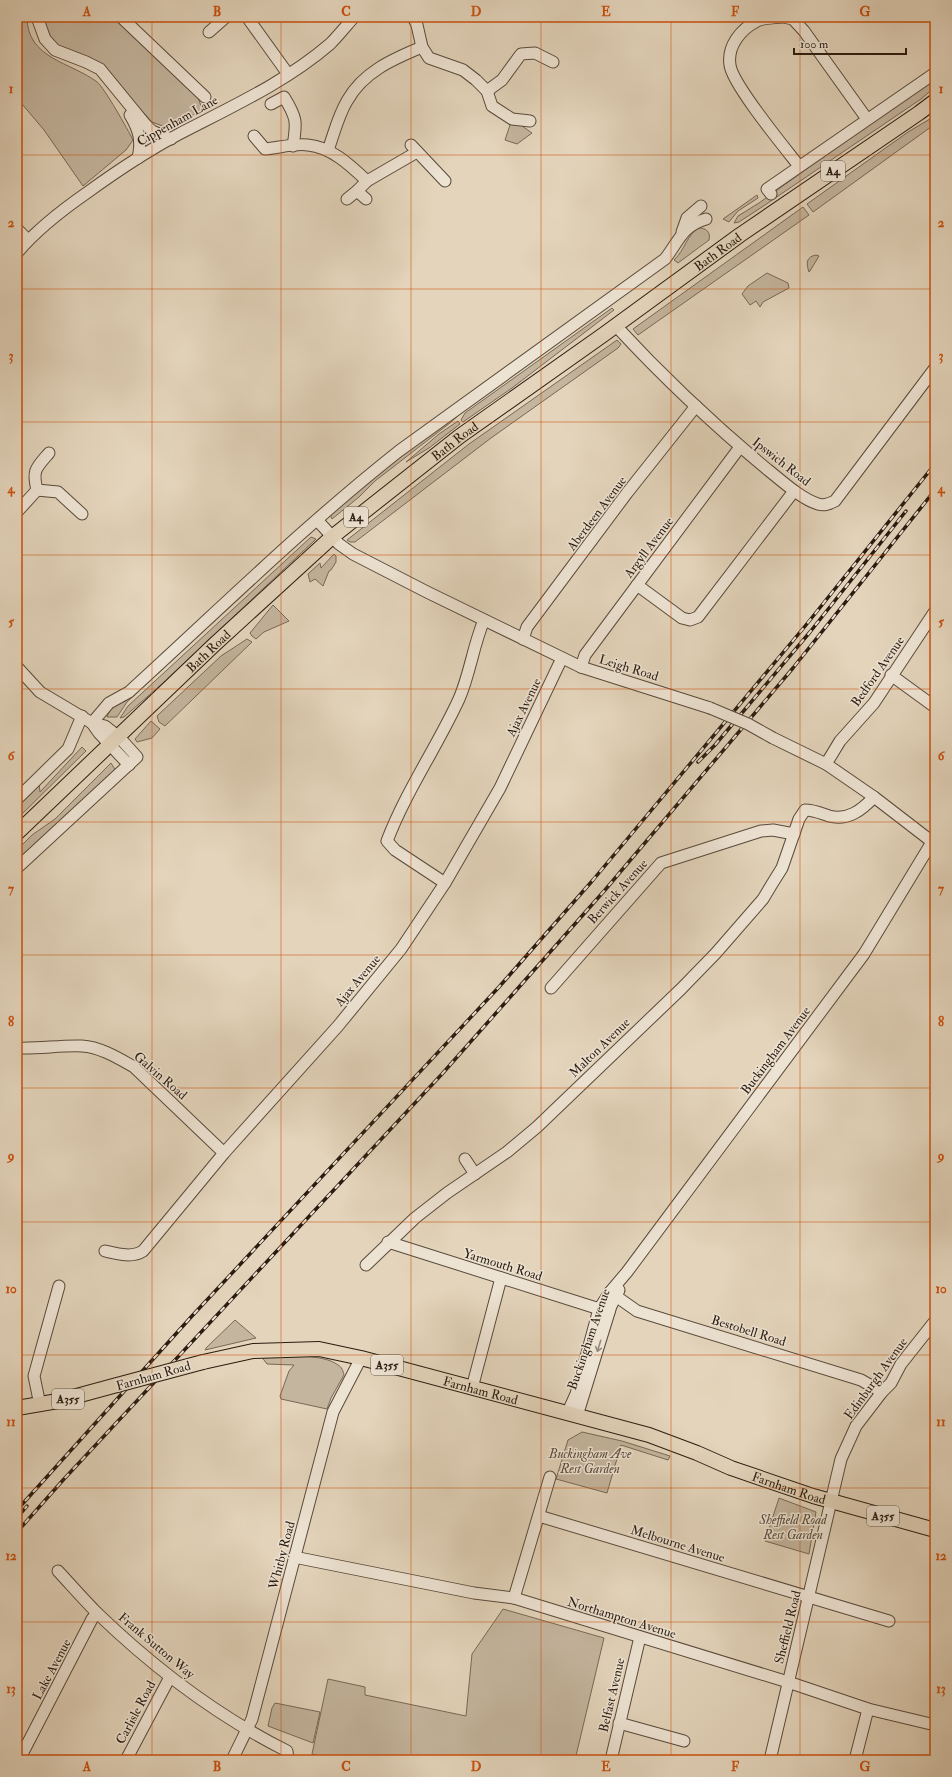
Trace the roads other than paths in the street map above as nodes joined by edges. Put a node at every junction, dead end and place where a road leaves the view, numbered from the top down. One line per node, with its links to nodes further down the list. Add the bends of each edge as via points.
1 (37, 17): 16 (street, via 45,39 55,50 100,69)
2 (121, 17): 14 (street)
3 (248, 17): 12 (street)
4 (354, 17): 12 (street, Cippenham Lane, via 330,44)
5 (413, 17): 9 (street)
6 (787, 17): 18 (street, via 804,31); 25 (street, via 758,21 740,32 732,50 730,66 736,83)
7 (218, 19): 8 (street)
8 (209, 32)
9 (422, 47): 13 (street, via 429,58 463,70); 23 (street, via 393,59 361,81 346,102)
10 (553, 62): 13 (street, via 535,53 521,54 502,80)
11 (935, 73): 18 (street)
12 (288, 74): 21 (street, Cippenham Lane)
13 (487, 91): 19 (street, via 492,106 512,118)
14 (205, 97)
15 (935, 101): 38 (main road, Bath Road / A4, via 740,235)
16 (127, 102): 21 (street, via 152,131); 24 (street, via 140,137)
17 (271, 104): 22 (street, via 284,96 294,113 296,126)
18 (867, 119): 25 (street)
19 (530, 121)
20 (254, 136): 22 (street, via 265,149)
21 (171, 139): 24 (street, Cippenham Lane)
22 (293, 146): 23 (street, via 307,145)
23 (328, 150): 26 (street)
24 (138, 158): 36 (street, Cippenham Lane, via 58,213)
25 (799, 166): 29 (street, via 767,189)
26 (367, 181): 27 (street, via 414,148); 28 (street)
27 (445, 181)
28 (357, 191): 30 (street); 31 (street)
29 (772, 194)
30 (347, 199)
31 (366, 199)
32 (701, 206): 35 (street, via 687,218)
33 (706, 219): 35 (street, via 692,224)
34 (17, 229): 36 (street)
35 (681, 234): 47 (street, via 665,259 399,451)
36 (28, 240): 37 (street, Cippenham Lane)
37 (17, 253)
38 (616, 326): 40 (street, Ipswich Road); 48 (main road, Bath Road / A4, via 460,436)
39 (935, 368): 44 (street, Ipswich Road, via 835,501 828,505 817,504)
40 (696, 406): 41 (street, Ipswich Road); 52 (street, Aberdeen Avenue, via 627,493 527,628)
41 (740, 446): 44 (street, Ipswich Road); 49 (street, Argyll Avenue)
42 (49, 453): 43 (street, via 39,464 34,476)
43 (37, 490): 45 (street); 46 (street, via 58,492)
44 (794, 491): 49 (street, via 698,618 682,618)
45 (17, 512)
46 (82, 514)
47 (317, 520): 48 (street, Leigh Road); 59 (street, via 129,692 109,703)
48 (332, 537): 51 (street, Leigh Road, via 358,557); 60 (main road, Bath Road / A4)
49 (637, 585): 55 (street, Argyll Avenue, via 585,655)
50 (934, 614): 56 (street, Bedford Avenue)
51 (484, 620): 52 (street, Leigh Road); 69 (street, via 459,698 404,800 387,841 395,850)
52 (522, 639): 53 (street, Leigh Road)
53 (562, 658): 55 (street, Leigh Road); 69 (street, Ajax Avenue, via 500,788)
54 (17, 667): 58 (street, via 40,692)
55 (580, 667): 61 (street, Leigh Road, bridge, via 710,708 748,724)
56 (891, 675): 57 (street); 61 (street, Bedford Avenue, via 874,703 840,741)
57 (935, 707)
58 (82, 716): 59 (street); 64 (street, via 68,749)
59 (92, 723): 60 (street, via 105,726)
60 (114, 741): 62 (street); 62 (street, via 137,757); 65 (main road, Bath Road / A4)
61 (826, 764): 63 (street, Leigh Road)
62 (128, 765): 68 (street)
63 (874, 797): 66 (street, Malton Avenue, via 851,816 831,816 804,810); 67 (street, Leigh Road)
64 (17, 799)
65 (17, 834)
66 (794, 834): 70 (street, Berwick Avenue, via 761,831 661,862); 74 (street, Malton Avenue, via 782,868 763,899 731,938 537,1127 508,1152)
67 (934, 841): 80 (street, Buckingham Avenue, via 864,954)
68 (17, 868)
69 (445, 882): 72 (street, Ajax Avenue, via 401,949 374,984)
70 (551, 988)
71 (17, 1048): 72 (street, Galvin Road, via 83,1046 120,1059 134,1067)
72 (224, 1152): 76 (street, Ajax Avenue, via 143,1251 137,1255 122,1255)
73 (465, 1159): 74 (street)
74 (475, 1174): 75 (street, Malton Avenue, via 447,1193)
75 (388, 1242): 77 (street, Malton Avenue); 78 (street, Yarmouth Road)
76 (105, 1251)
77 (366, 1265)
78 (502, 1278): 81 (street, Yarmouth Road); 84 (street)
79 (59, 1286): 86 (street, via 52,1299 34,1376)
80 (613, 1294): 81 (street, Buckingham Avenue); 85 (street, Bestobell Road, via 637,1311 861,1380)
81 (604, 1310): 88 (street, Buckingham Avenue, via 576,1394)
82 (935, 1321): 85 (street, Edinburgh Avenue)
83 (361, 1358): 84 (main road, Farnham Road / A355); 86 (main road, Farnham Road / A355, bridge, via 319,1349 253,1351 228,1355); 93 (street, Whitby Road, via 333,1412)
84 (472, 1388): 88 (main road, Farnham Road / A355)
85 (882, 1392): 90 (street, Edinburgh Avenue, via 856,1426 841,1459)
86 (40, 1405): 87 (main road, Farnham Road / A355)
87 (17, 1408)
88 (572, 1415): 90 (main road, Farnham Road / A355, via 649,1435 731,1468)
89 (550, 1477): 91 (street)
90 (832, 1501): 92 (main road, Farnham Road / A355); 95 (street, Sheffield Road)
91 (539, 1516): 95 (street, Melbourne Avenue); 96 (street)
92 (935, 1530)
93 (294, 1557): 96 (street, Northampton Avenue); 105 (street, Whitby Road)
94 (58, 1571): 97 (street, Frank Sutton Way)
95 (809, 1596): 98 (street, Melbourne Avenue); 101 (street, Sheffield Road)
96 (514, 1598): 99 (street, Northampton Avenue)
97 (97, 1613): 100 (street, Frank Sutton Way); 107 (street, Lake Avenue)
98 (889, 1621)
99 (640, 1637): 101 (street, Northampton Avenue); 103 (street, Belfast Avenue)
100 (170, 1677): 105 (street, Frank Sutton Way); 108 (street, Carlisle Road)
101 (788, 1682): 102 (street, Northampton Avenue); 112 (street, Sheffield Road)
102 (868, 1709): 104 (street, Northampton Avenue); 113 (street)
103 (619, 1723): 106 (street); 111 (street, Belfast Avenue)
104 (935, 1726)
105 (247, 1731): 109 (street, Whitby Road); 110 (street, Frank Sutton Way, via 287,1751)
106 (684, 1741)
107 (19, 1760)
108 (126, 1760)
109 (232, 1760)
110 (288, 1760)
111 (611, 1760)
112 (770, 1760)
113 (855, 1760)

